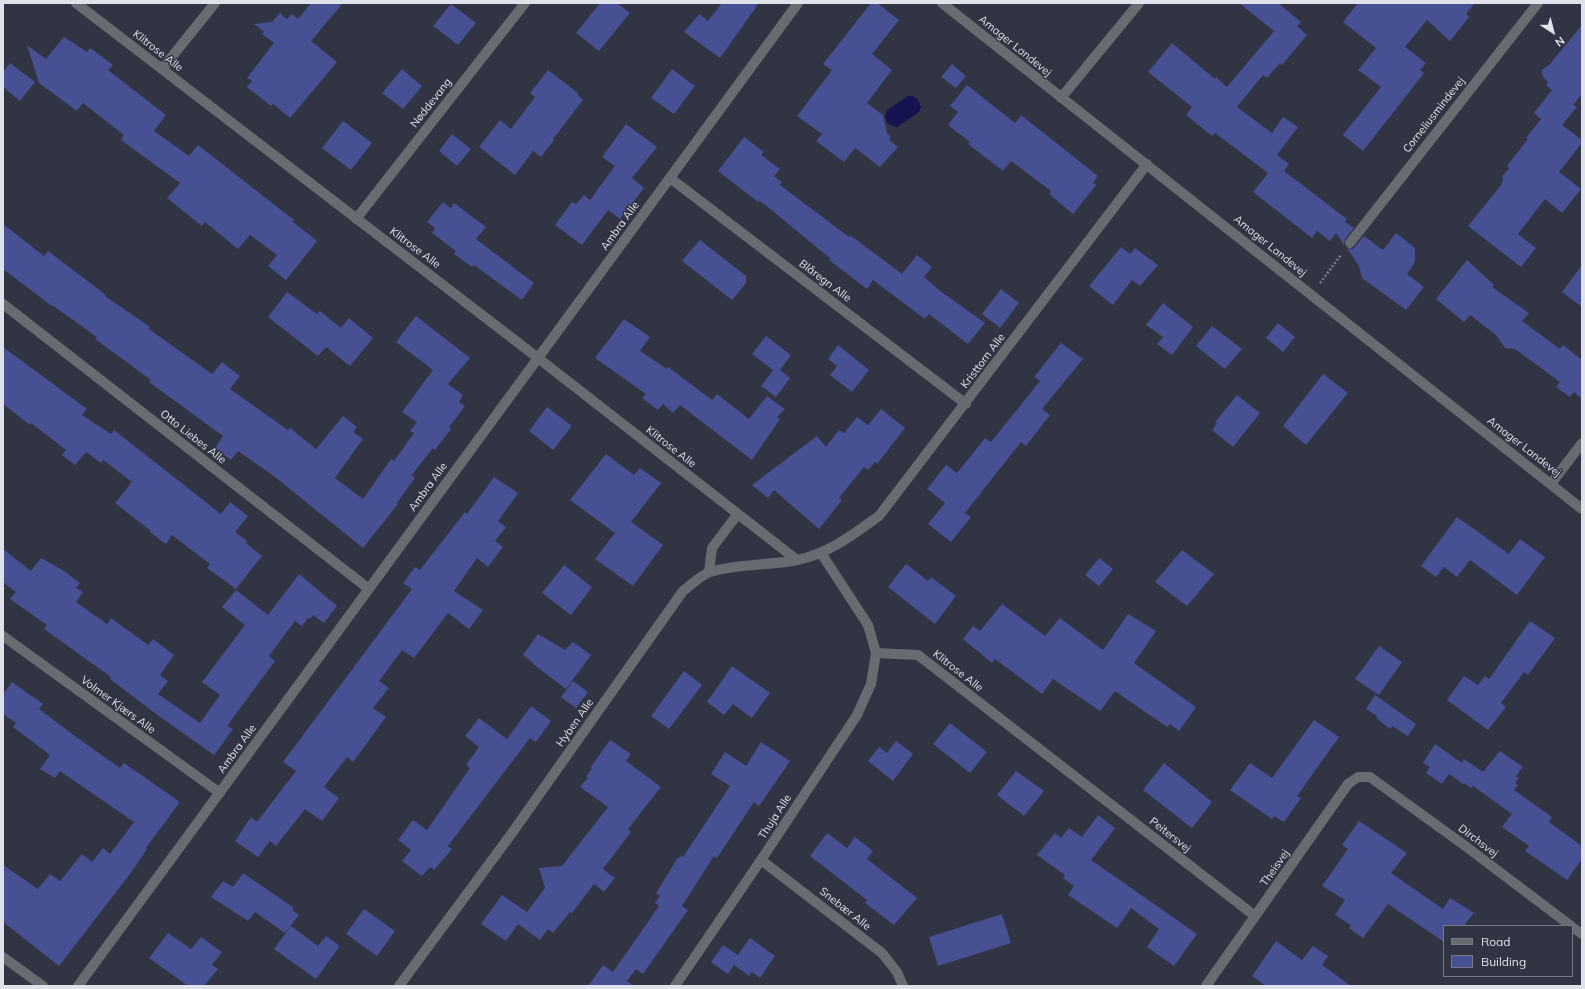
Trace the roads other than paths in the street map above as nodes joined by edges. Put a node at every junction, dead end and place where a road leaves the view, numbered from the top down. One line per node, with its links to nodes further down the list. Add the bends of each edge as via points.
1 (76, 3): 8 (street, Klitrose Alle)
2 (215, 3): 8 (street)
3 (525, 3): 12 (street, Nøddevang)
4 (798, 3): 11 (street, Ambra Alle)
5 (942, 3): 9 (street, Amager Landevej)
6 (1139, 3): 9 (street)
7 (1538, 3): 13 (street, Corneliusmindevej)
8 (162, 69): 12 (street, Klitrose Alle)
9 (1061, 98): 10 (street, Amager Landevej)
10 (1146, 164): 16 (street, Kristtorn Alle); 18 (street, Amager Landevej)
11 (670, 178): 15 (street, Ambra Alle); 16 (street, Blåregn Alle)
12 (356, 219): 15 (street, Klitrose Alle)
13 (1350, 243)
14 (3, 304): 24 (street, Otto Liebes Alle)
15 (538, 358): 20 (street, Klitrose Alle); 24 (street, Ambra Alle)
16 (966, 404): 21 (street, Kristtorn Alle, via 880,516)
17 (1582, 443): 18 (street)
18 (1551, 484): 19 (street, Amager Landevej)
19 (1582, 509)
20 (737, 515): 22 (street, Klitrose Alle); 23 (street, via 712,548)
21 (821, 553): 22 (street, Hyben Alle); 26 (street, via 868,625)
22 (797, 560): 23 (street, Hyben Alle, via 748,564)
23 (708, 572): 38 (street, Hyben Alle, via 683,591 668,610 512,833)
24 (369, 589): 29 (street, Ambra Alle)
25 (3, 636): 29 (street, Volmer Kjærs Alle)
26 (876, 653): 27 (street, Klitrose Alle, via 918,655); 30 (street, Thuja Alle, via 871,684 857,715)
27 (1069, 772): 31 (street, Peitersvej)
28 (1370, 777): 31 (street, Theisvej, via 1358,777 1348,784); 32 (street, Dirchsvej)
29 (220, 793): 37 (street, Ambra Alle)
30 (761, 860): 39 (street, Thuja Alle); 40 (street, Snebær Alle, via 882,953 897,972)
31 (1255, 916): 41 (street, Theisvej)
32 (1571, 925)
33 (1573, 927): 34 (street, Dirchsvej)
34 (1582, 934)
35 (3, 957): 36 (street)
36 (43, 986)
37 (78, 986)
38 (399, 986)
39 (675, 986)
40 (903, 986)
41 (1206, 986)

